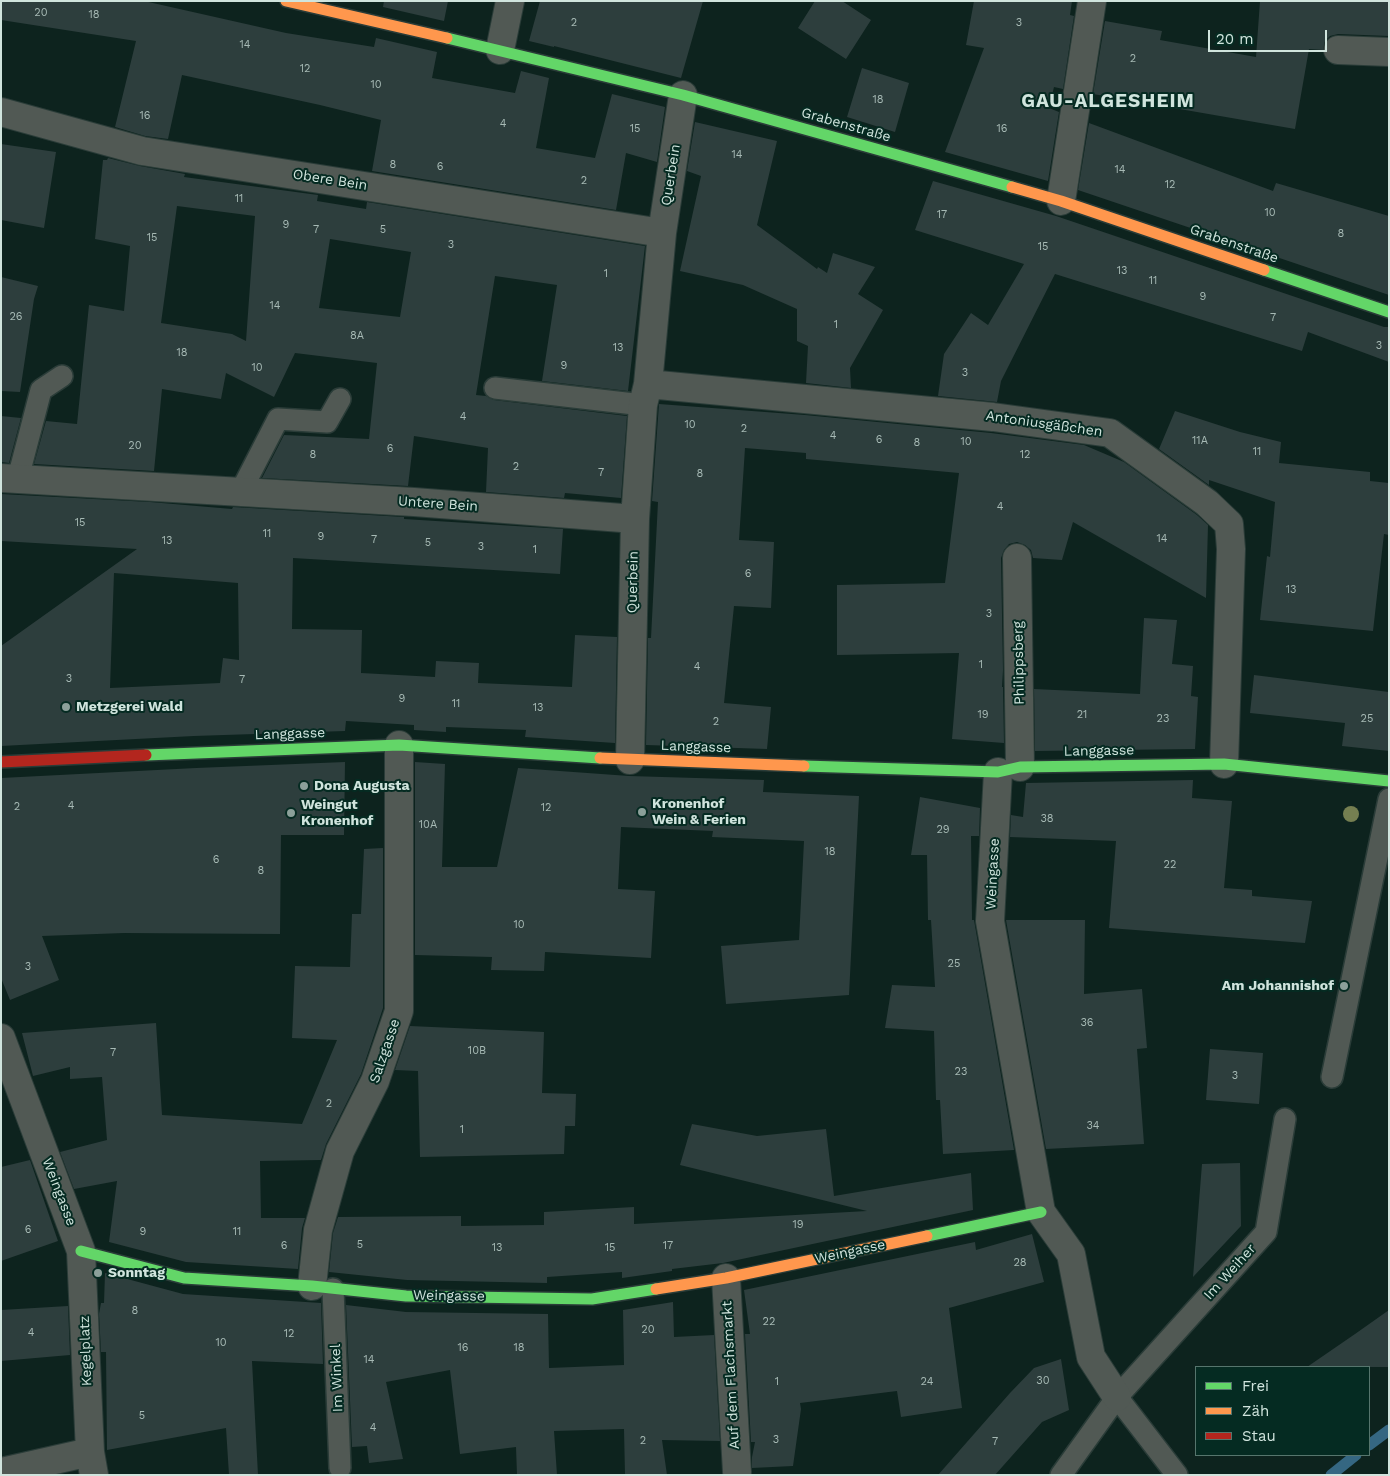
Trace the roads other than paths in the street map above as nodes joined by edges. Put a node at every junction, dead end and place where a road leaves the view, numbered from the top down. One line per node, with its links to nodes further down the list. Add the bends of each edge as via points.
1 (286, 1): 4 (street, Grabenstraße)
2 (510, 1): 4 (street)
3 (1092, 1): 9 (street)
4 (500, 50): 7 (street, Grabenstraße)
5 (1338, 50): 6 (street)
6 (1389, 52)
7 (683, 94): 9 (street, Grabenstraße); 10 (street, Querbein)
8 (1, 112): 10 (street, Obere Bein, via 142,150)
9 (1061, 201): 11 (street, Grabenstraße)
10 (662, 233): 14 (street, Querbein)
11 (1389, 312)
12 (62, 376): 16 (lane, Untere Bein, via 41,390)
13 (495, 388): 14 (lane)
14 (646, 394): 18 (street, Querbein); 23 (street, Antoniusgäßchen, via 993,417 1110,433 1207,503 1229,524 1231,549)
15 (340, 399): 17 (lane, via 327,422 278,419)
16 (9, 478): 17 (street, Untere Bein)
17 (241, 491): 18 (street, Untere Bein)
18 (634, 519): 21 (street, Querbein)
19 (1017, 558): 24 (street, Philippsberg)
20 (399, 745): 21 (street, Langgasse); 22 (street, Langgasse); 33 (street, Salzgasse, via 398,1011 376,1081 340,1151 318,1230)
21 (630, 760): 24 (street, Langgasse)
22 (1, 762)
23 (1224, 764): 24 (street, Langgasse); 25 (street, Langgasse)
24 (1009, 770): 30 (street, Weingasse, via 990,921)
25 (1389, 781)
26 (1389, 799): 28 (lane)
27 (1, 1038): 31 (street, Weingasse)
28 (1332, 1077)
29 (1285, 1119): 34 (lane, Im Weiher, via 1266,1232)
30 (1041, 1212): 32 (street, Weingasse); 34 (street, Weingasse, via 1072,1254 1091,1357)
31 (81, 1251): 33 (street, Weingasse, via 184,1278); 35 (street, Kegelplatz)
32 (726, 1278): 33 (street, Weingasse, via 592,1298 406,1296); 38 (street, Auf dem Flachsmarkt)
33 (323, 1287): 36 (lane, Im Winkel)
34 (1117, 1397): 39 (lane, Im Weiher); 40 (lane)
35 (92, 1463): 37 (street, Kegelplatz)
36 (340, 1468)
37 (1, 1472)
38 (736, 1472)
39 (1061, 1475)
40 (1177, 1475)

